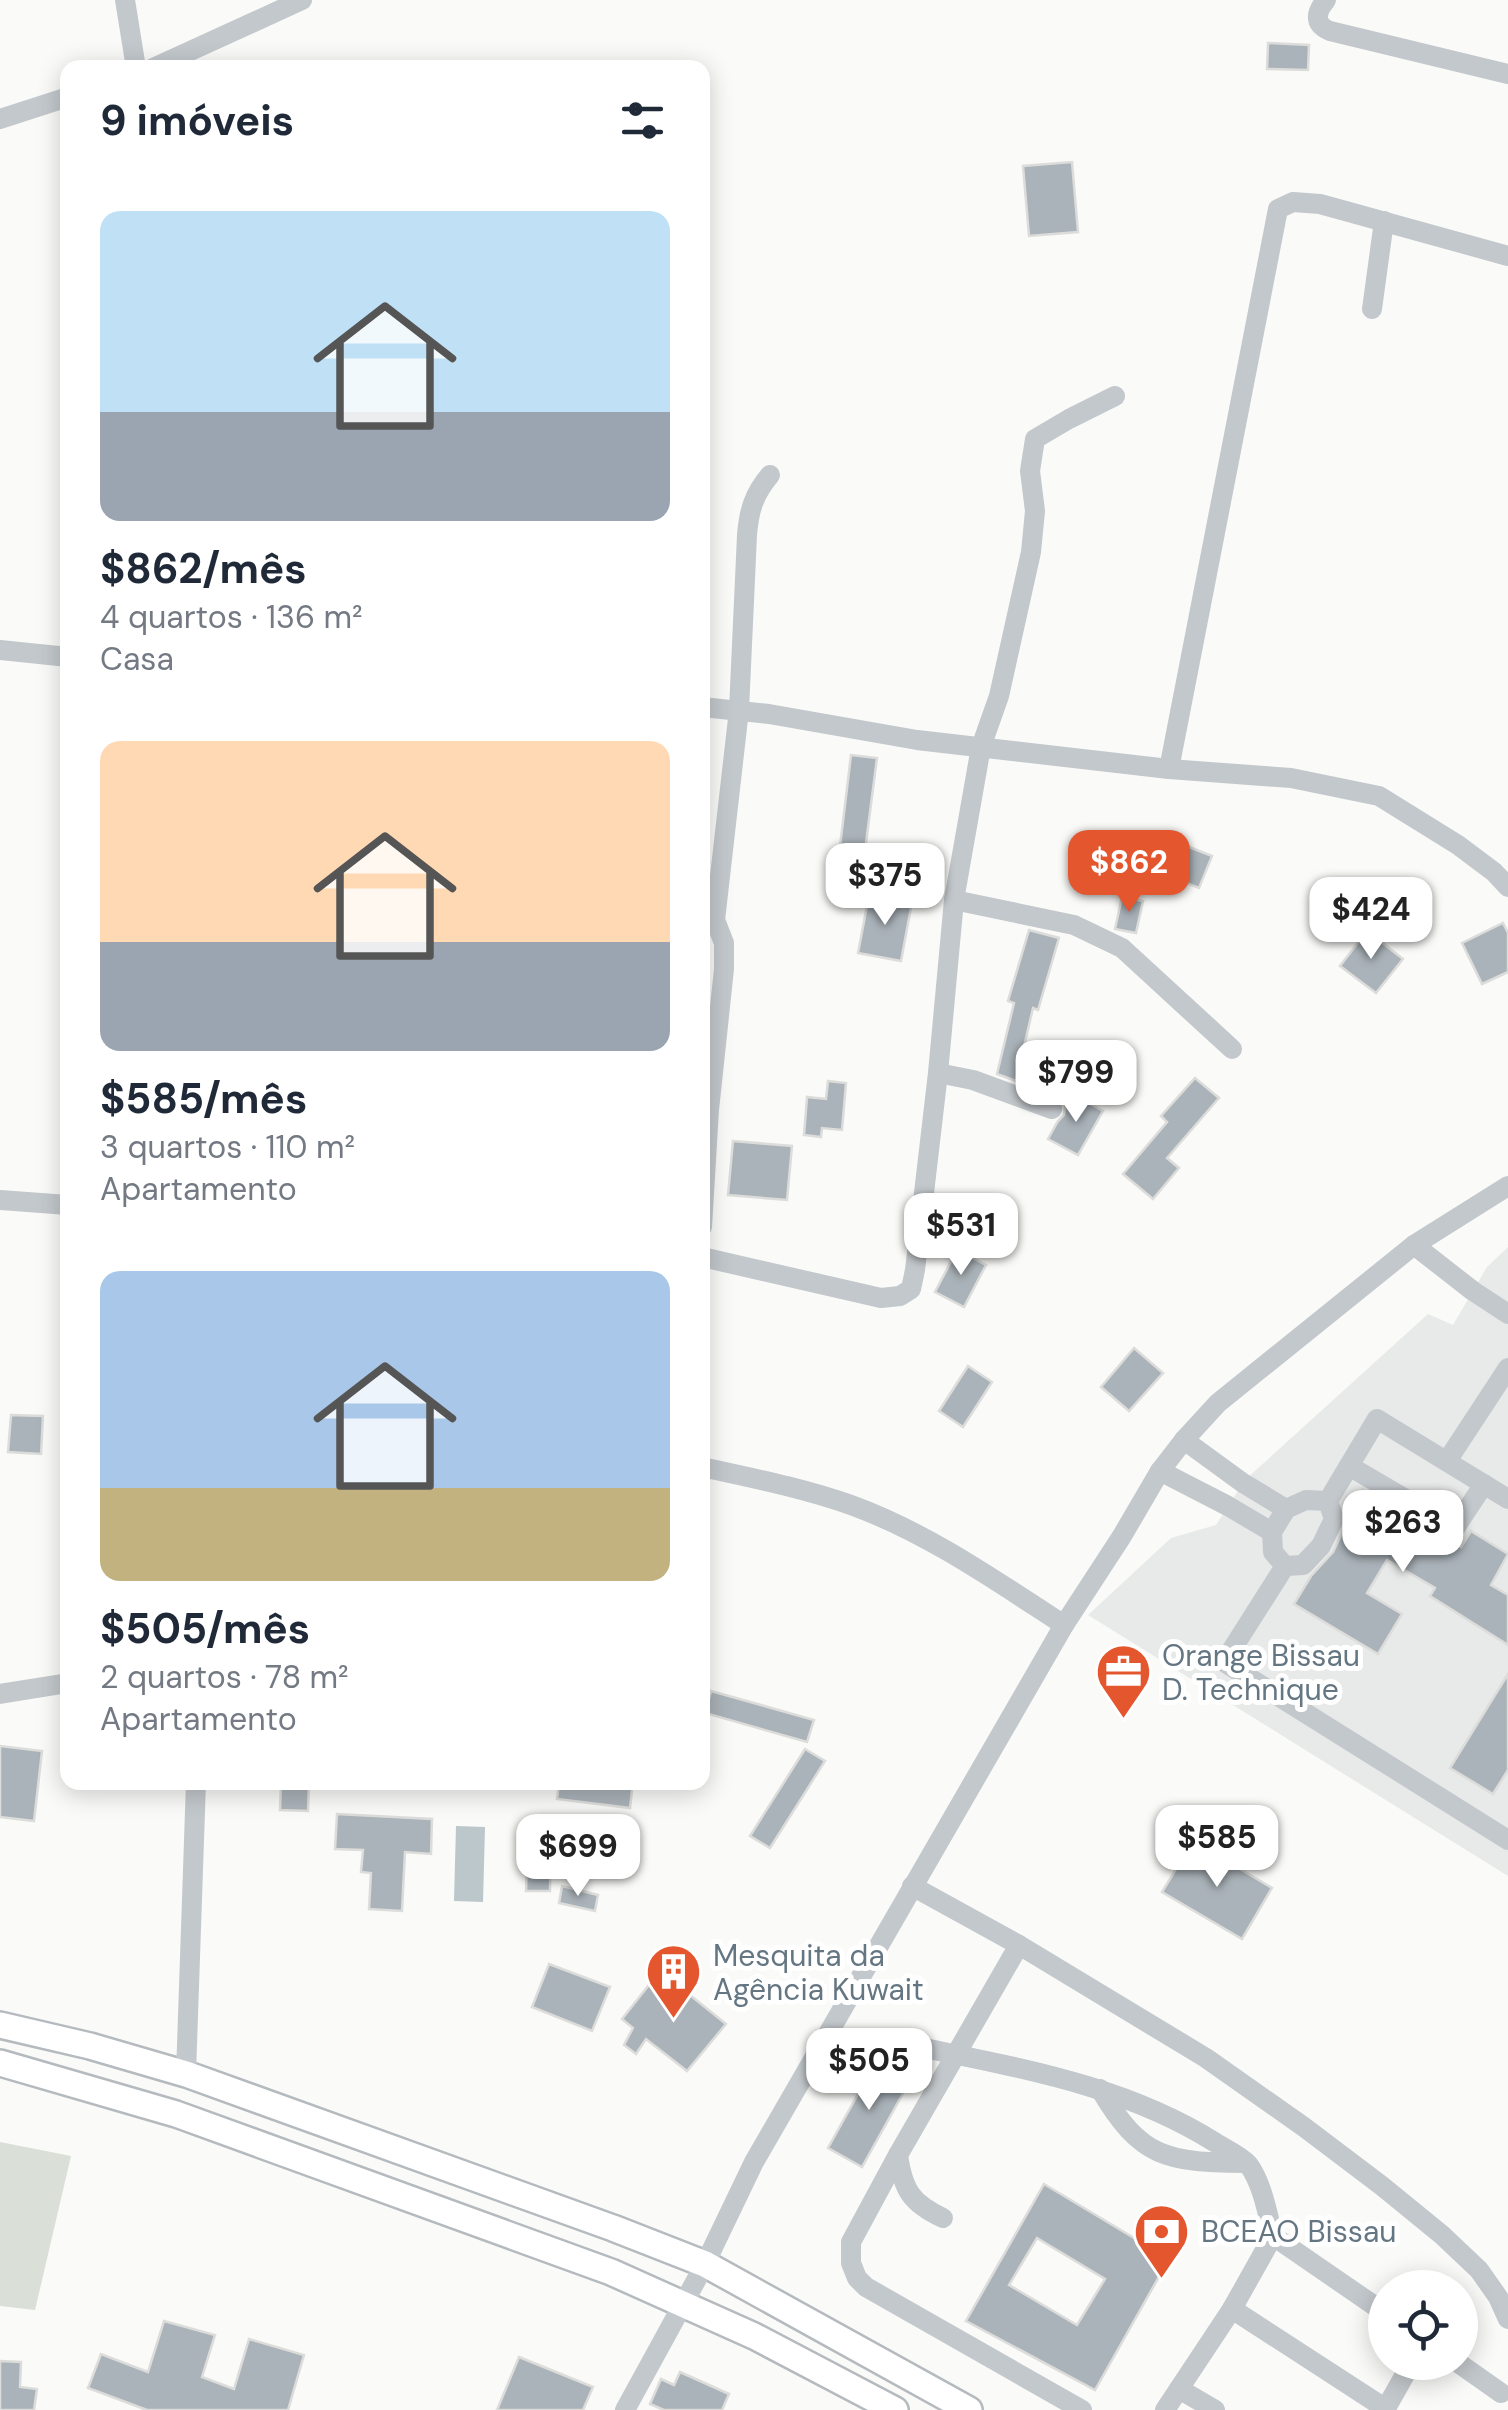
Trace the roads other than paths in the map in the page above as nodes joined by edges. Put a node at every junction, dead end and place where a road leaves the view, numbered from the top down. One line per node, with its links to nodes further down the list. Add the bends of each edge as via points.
1 (125, 0): 4 (street)
2 (302, 0): 5 (street)
3 (1326, 0): 6 (street, via 1316,20 1322,28)
4 (135, 60)
5 (171, 60)
6 (1508, 74)
7 (60, 100): 8 (street)
8 (0, 119)
9 (1384, 221): 10 (street); 11 (street); 19 (street, via 1320,204 1292,202 1278,209)
10 (1508, 256)
11 (1372, 309)
12 (1115, 396): 18 (street, via 1034,439 1032,552)
13 (770, 475): 17 (street, via 749,510)
14 (0, 650): 15 (street)
15 (60, 656)
16 (710, 707): 17 (street)
17 (739, 710): 18 (street); 24 (street, via 715,920 724,969)
18 (981, 746): 19 (street); 21 (street)
19 (1169, 769): 20 (street, via 1291,778 1379,796 1458,845)
20 (1508, 887)
21 (954, 900): 22 (street, via 1074,925 1122,948); 23 (street)
22 (1232, 1049)
23 (938, 1073): 25 (street); 30 (street, via 911,1289 881,1298)
24 (710, 1101)
25 (1052, 1109)
26 (1508, 1186): 29 (street)
27 (0, 1200): 28 (street)
28 (60, 1204)
29 (1414, 1246): 31 (street); 33 (street, via 1218,1403)
30 (710, 1259)
31 (1508, 1314)
32 (1508, 1368): 34 (street)
33 (1184, 1440): 37 (street); 41 (street)
34 (1447, 1462): 35 (street, via 1377,1420); 38 (street)
35 (1349, 1466): 38 (street, via 1456,1528); 40 (street)
36 (710, 1469): 44 (street, via 854,1506 916,1534)
37 (1160, 1471): 42 (street); 44 (street)
38 (1484, 1484): 39 (street)
39 (1508, 1499)
40 (1328, 1501): 41 (street, via 1306,1500); 43 (street, via 1334,1519 1321,1546 1303,1566)
41 (1286, 1509): 42 (street)
42 (1272, 1532): 43 (street, via 1273,1552)
43 (1285, 1566): 48 (street, via 1224,1662)
44 (1064, 1625): 49 (street)
45 (60, 1684): 46 (street)
46 (0, 1694)
47 (196, 1790): 55 (street)
48 (1508, 1840)
49 (912, 1886): 50 (street); 61 (street, via 754,2162)
50 (1020, 1945): 53 (street); 65 (street, via 1206,2058 1382,2186 1479,2270)
51 (0, 2025): 55 (main road)
52 (883, 2038): 53 (street)
53 (957, 2054): 56 (street); 57 (street)
54 (0, 2063): 63 (main road, via 176,2114)
55 (186, 2074): 61 (main road)
56 (1100, 2089): 58 (street, via 1173,2118); 58 (street, via 1124,2126 1156,2152)
57 (898, 2156): 59 (street, via 911,2197); 73 (street, via 851,2242 857,2278)
58 (1248, 2163): 60 (street)
59 (942, 2218)
60 (1273, 2236): 62 (street); 64 (street)
61 (704, 2264): 63 (street); 72 (main road)
62 (1368, 2301)
63 (682, 2303): 70 (street); 71 (main road)
64 (1232, 2309): 68 (street); 76 (street)
65 (1508, 2319)
66 (1478, 2375): 69 (street)
67 (1402, 2380): 76 (street)
68 (1179, 2389): 74 (street); 75 (street)
69 (1504, 2390): 77 (street)
70 (626, 2410)
71 (895, 2410)
72 (969, 2410)
73 (1082, 2410)
74 (1165, 2410)
75 (1215, 2410)
76 (1385, 2410)
77 (1486, 2410)

